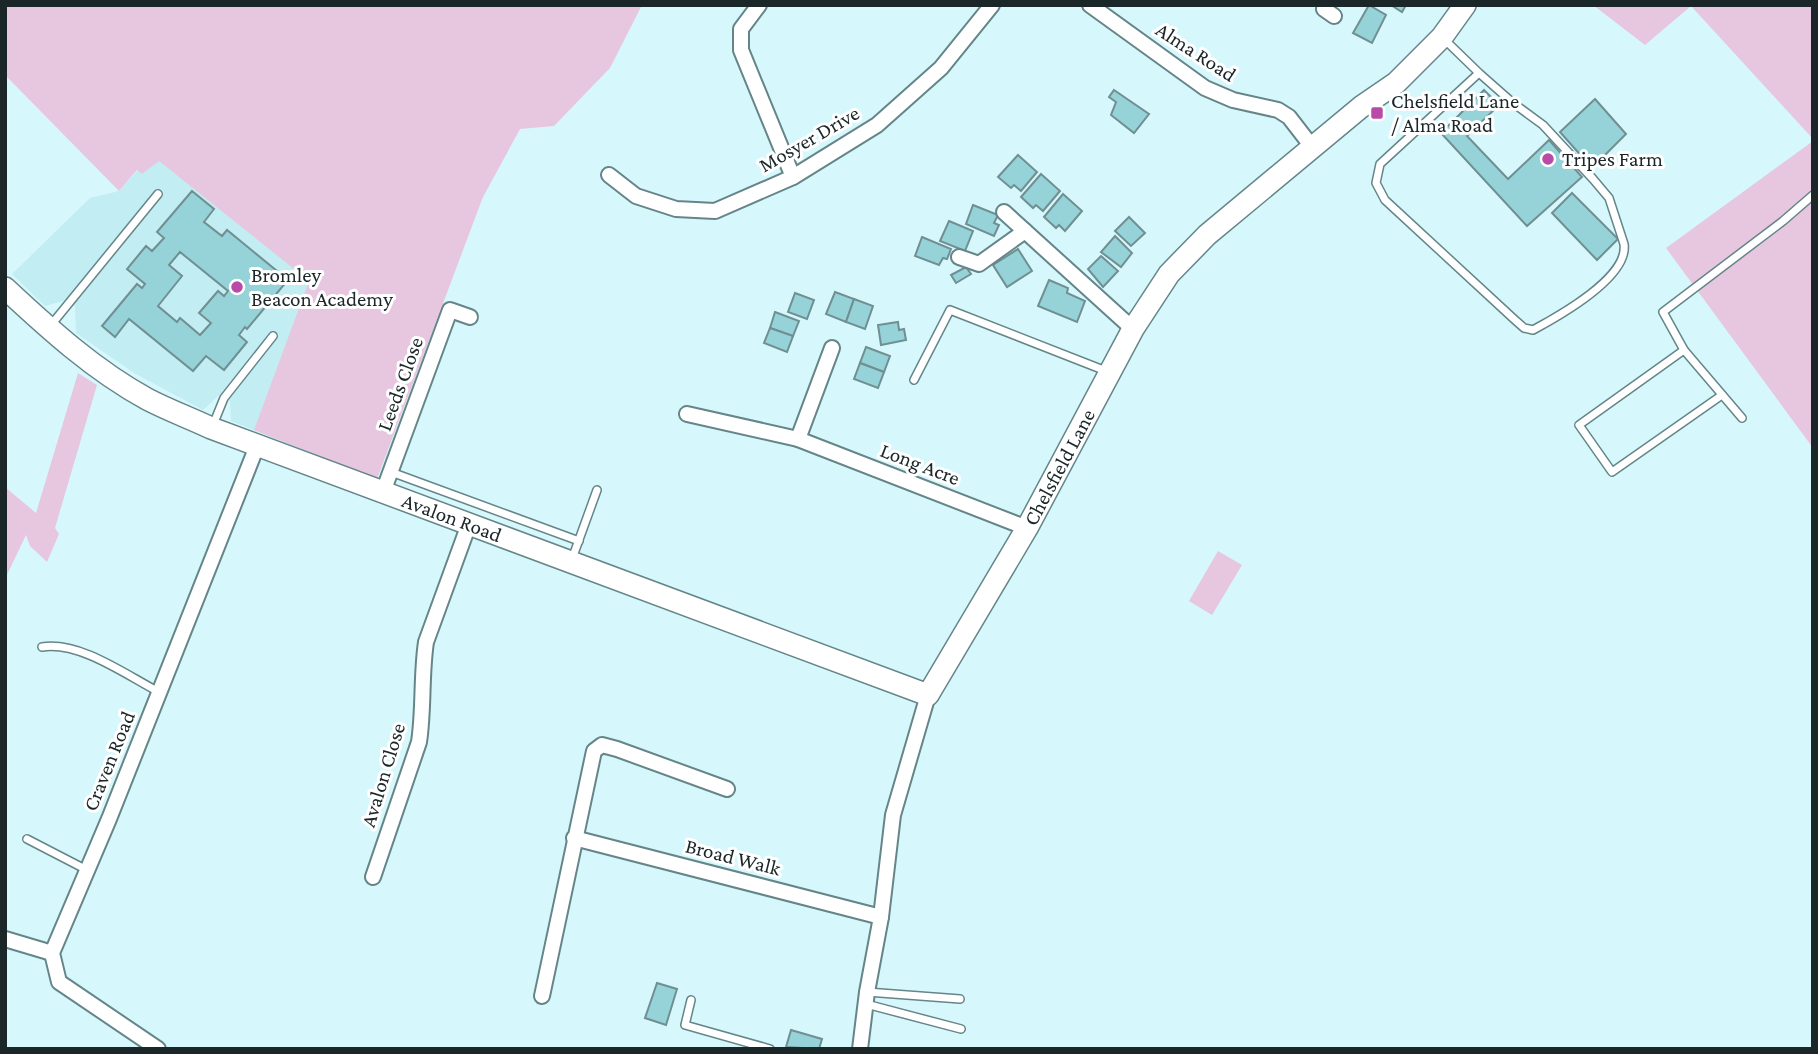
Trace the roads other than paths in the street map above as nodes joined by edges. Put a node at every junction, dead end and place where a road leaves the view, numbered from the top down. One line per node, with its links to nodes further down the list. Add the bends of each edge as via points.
1 (759, 5): 9 (street, via 741,29 741,50)
2 (992, 5): 9 (street, Mosyer Drive, via 941,68 877,125)
3 (1090, 5): 7 (street, Alma Road, via 1205,88 1289,117)
4 (1460, 7): 5 (street, Chelsfield Lane)
5 (1442, 37): 6 (lane); 7 (street, Chelsfield Lane, via 1396,83)
6 (1479, 73): 6 (lane, via 1543,125 1593,179 1609,198 1624,244 1616,272 1533,330 1524,328 1385,200 1376,183 1380,164)
7 (1313, 148): 18 (street, Chelsfield Lane, via 1208,235 1169,274)
8 (609, 175): 9 (street, Mosyer Drive, via 636,196 676,209 715,211)
9 (793, 177)
10 (158, 194): 17 (lane)
11 (1813, 195): 21 (lane, via 1663,312)
12 (1004, 212): 13 (street)
13 (1025, 231): 14 (street, via 979,264); 18 (street)
14 (959, 257)
15 (5, 288): 17 (street, Avalon Road)
16 (470, 317): 30 (street, Leeds Close, via 450,310)
17 (48, 328): 27 (street, Avalon Road, via 92,364 146,398)
18 (1133, 329): 22 (street, Chelsfield Lane)
19 (273, 336): 27 (lane, via 224,398)
20 (832, 348): 28 (street)
21 (1684, 350): 24 (lane); 24 (lane, via 1579,425 1612,472)
22 (1110, 372): 23 (lane, via 950,310); 33 (street, Chelsfield Lane)
23 (914, 380)
24 (1722, 395): 26 (lane)
25 (687, 414): 28 (street, Long Acre)
26 (1742, 418)
27 (211, 428): 29 (street, Avalon Road)
28 (798, 439): 33 (street, Long Acre)
29 (257, 446): 30 (street, Avalon Road); 37 (street, Craven Road)
30 (386, 482): 32 (street, Avalon Road); 34 (lane)
31 (597, 490): 34 (lane)
32 (469, 524): 35 (street, Avalon Road); 43 (street, Avalon Close, via 426,642 419,742)
33 (1027, 528): 38 (street, Chelsfield Lane)
34 (579, 541): 35 (lane)
35 (571, 563): 38 (street, Avalon Road)
36 (42, 647): 37 (lane, via 78,650)
37 (159, 692): 42 (street, Craven Road)
38 (928, 695): 44 (street, Chelsfield Lane, via 893,815)
39 (727, 789): 40 (street, via 602,745 594,751)
40 (573, 838): 44 (street, Broad Walk); 47 (street)
41 (27, 839): 42 (lane)
42 (87, 870): 46 (street, Craven Road)
43 (373, 877)
44 (881, 917): 48 (street, Chelsfield Lane)
45 (5, 939): 46 (street)
46 (52, 953): 52 (street, via 59,982)
47 (541, 996)
48 (867, 998): 49 (lane); 51 (lane); 54 (street, Chelsfield Lane)
49 (960, 999)
50 (691, 1000): 53 (lane, via 685,1024)
51 (961, 1029)
52 (158, 1049)
53 (770, 1049)
54 (860, 1049)

